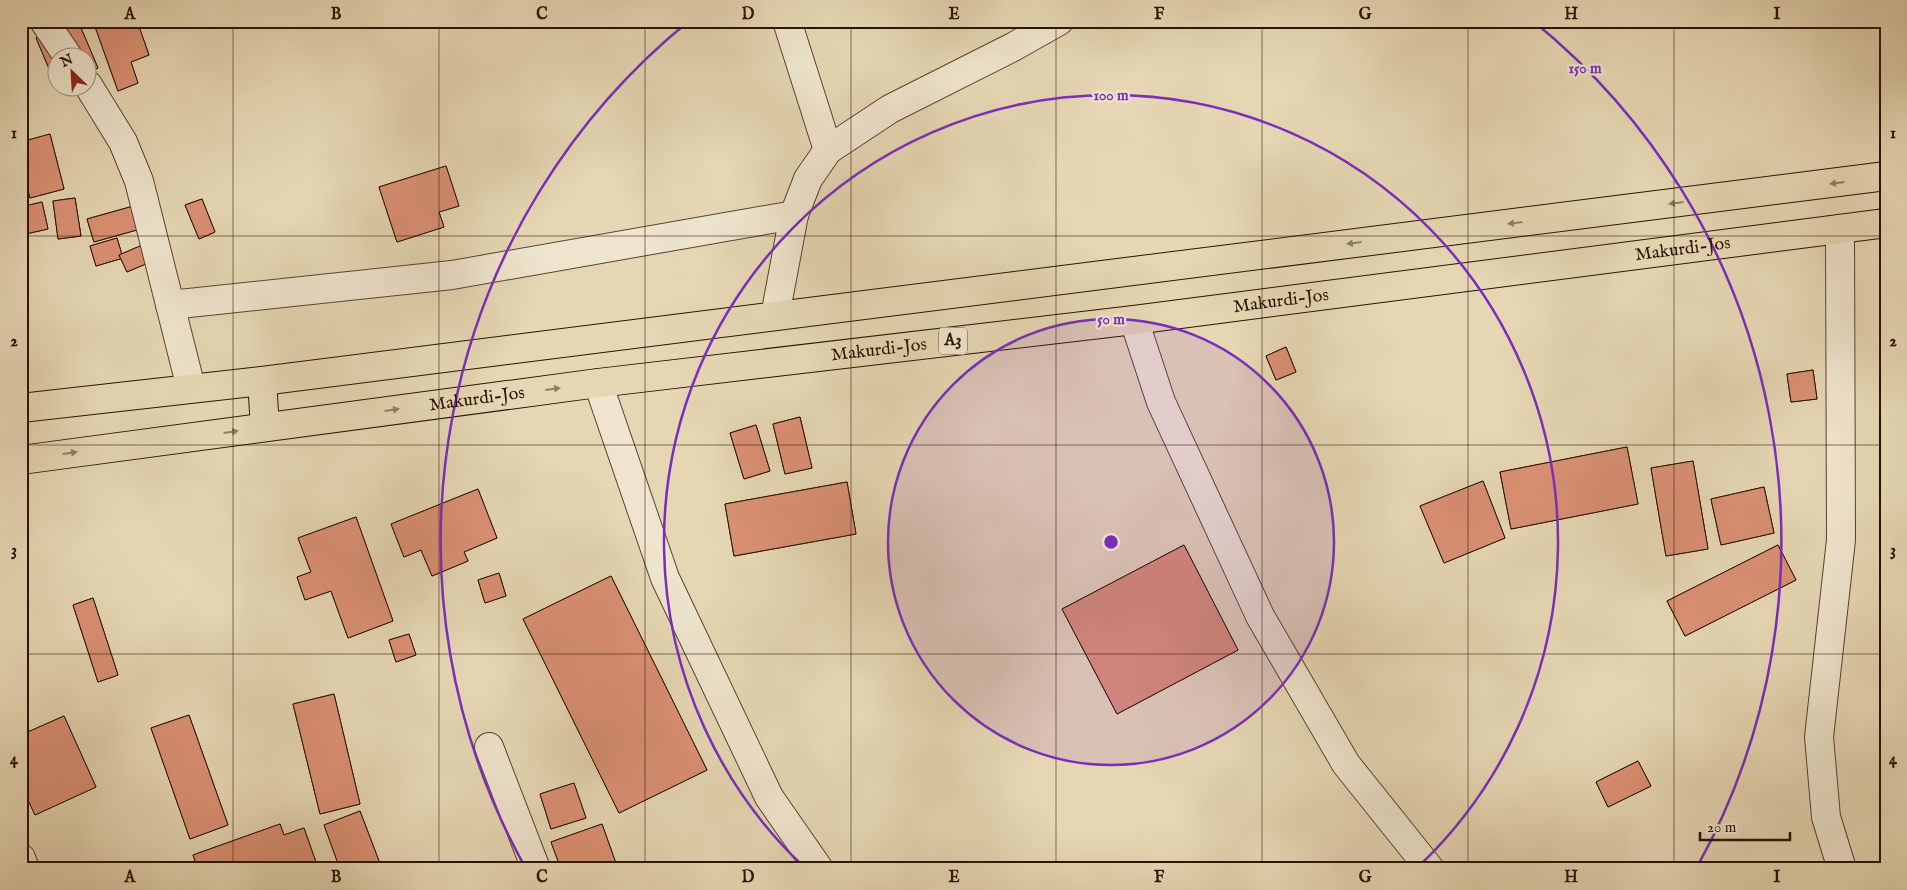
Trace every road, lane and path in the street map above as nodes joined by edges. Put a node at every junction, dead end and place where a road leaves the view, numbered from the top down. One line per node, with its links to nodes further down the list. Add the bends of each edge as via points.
1 (44, 21): 4 (street)
2 (787, 21): 6 (street)
3 (1059, 21): 6 (street, via 890,109)
4 (62, 48)
5 (96, 98): 11 (street, via 123,142 139,181)
6 (828, 150): 8 (street, via 808,179)
7 (1886, 176): 12 (highway, one-way to 12)
8 (794, 215): 11 (street, via 452,275); 12 (street)
9 (1886, 223): 10 (highway, Makurdi-Jos / A3)
10 (1840, 229): 13 (highway, Makurdi-Jos / A3); 26 (street, via 1841,540 1819,737 1826,817)
11 (170, 305): 16 (street)
12 (775, 316): 14 (highway)
13 (1134, 320): 15 (highway, Makurdi-Jos / A3); 25 (street, via 1161,402 1260,616 1346,764)
14 (262, 381): 16 (highway); 18 (highway)
15 (598, 383): 18 (highway, Makurdi-Jos / A3, one-way to 15); 24 (street, via 665,578 769,797)
16 (191, 388): 17 (highway)
17 (21, 408)
18 (265, 427): 19 (highway, Makurdi-Jos / A3, one-way to 18)
19 (21, 460)
20 (489, 747): 23 (street)
21 (21, 858): 22 (street)
22 (25, 869)
23 (536, 869)
24 (819, 869)
25 (1430, 869)
26 (1842, 869)

